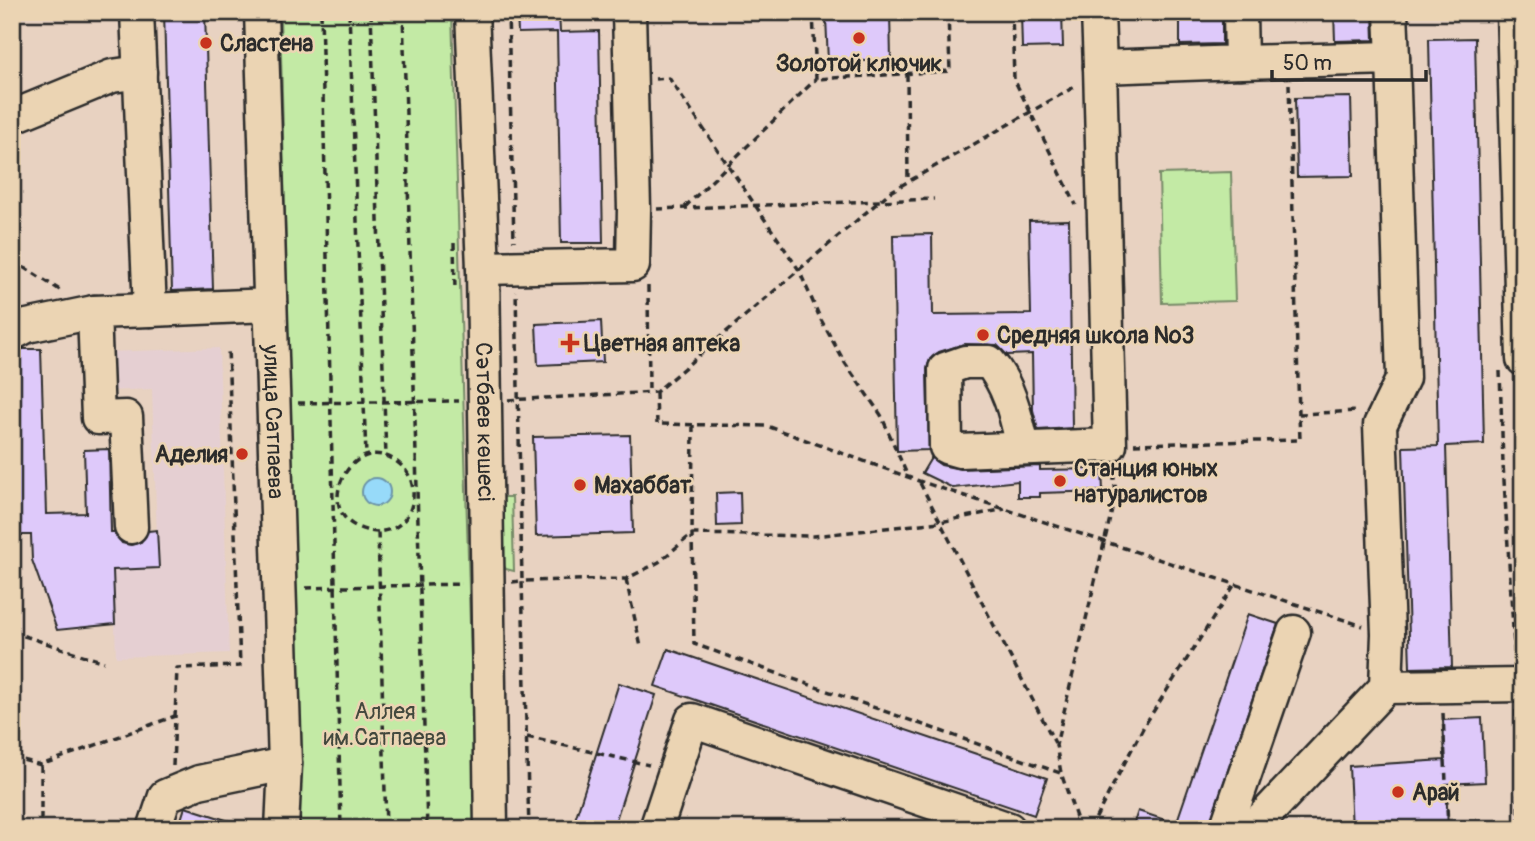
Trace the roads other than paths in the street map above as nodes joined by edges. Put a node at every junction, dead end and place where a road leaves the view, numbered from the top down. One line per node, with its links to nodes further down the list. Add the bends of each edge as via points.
1 (137, 12): 11 (street)
2 (261, 12): 15 (street, улица Сатпаева)
3 (472, 12): 14 (street, Сәтбаев көшесі)
4 (629, 12): 14 (street, via 633,265)
5 (1098, 12): 12 (street)
6 (1240, 12): 10 (street)
7 (1391, 12): 9 (street)
8 (1513, 12): 19 (street)
9 (1393, 58): 10 (street); 24 (street, via 1403,378 1380,425)
10 (1241, 62): 12 (street)
11 (139, 72): 13 (street, via 112,76); 16 (street)
12 (1100, 75): 20 (street, via 1110,445)
13 (12, 117)
14 (483, 268): 28 (street, Сәтбаев көшесі)
15 (270, 305): 16 (street); 25 (street, улица Сатпаева)
16 (150, 310): 17 (street)
17 (94, 312): 18 (street, via 27,326); 21 (street, via 98,418 126,417)
18 (12, 334)
19 (1523, 359)
20 (1023, 447)
21 (131, 527)
22 (1294, 632): 31 (street)
23 (1519, 685): 24 (street)
24 (1386, 687): 32 (street)
25 (285, 764): 26 (street, via 199,782 164,796); 27 (street, улица Сатпаева)
26 (154, 829)
27 (282, 829)
28 (491, 829)
29 (656, 829): 30 (street, via 692,720)
30 (1009, 829)
31 (1226, 829)
32 (1252, 829)

